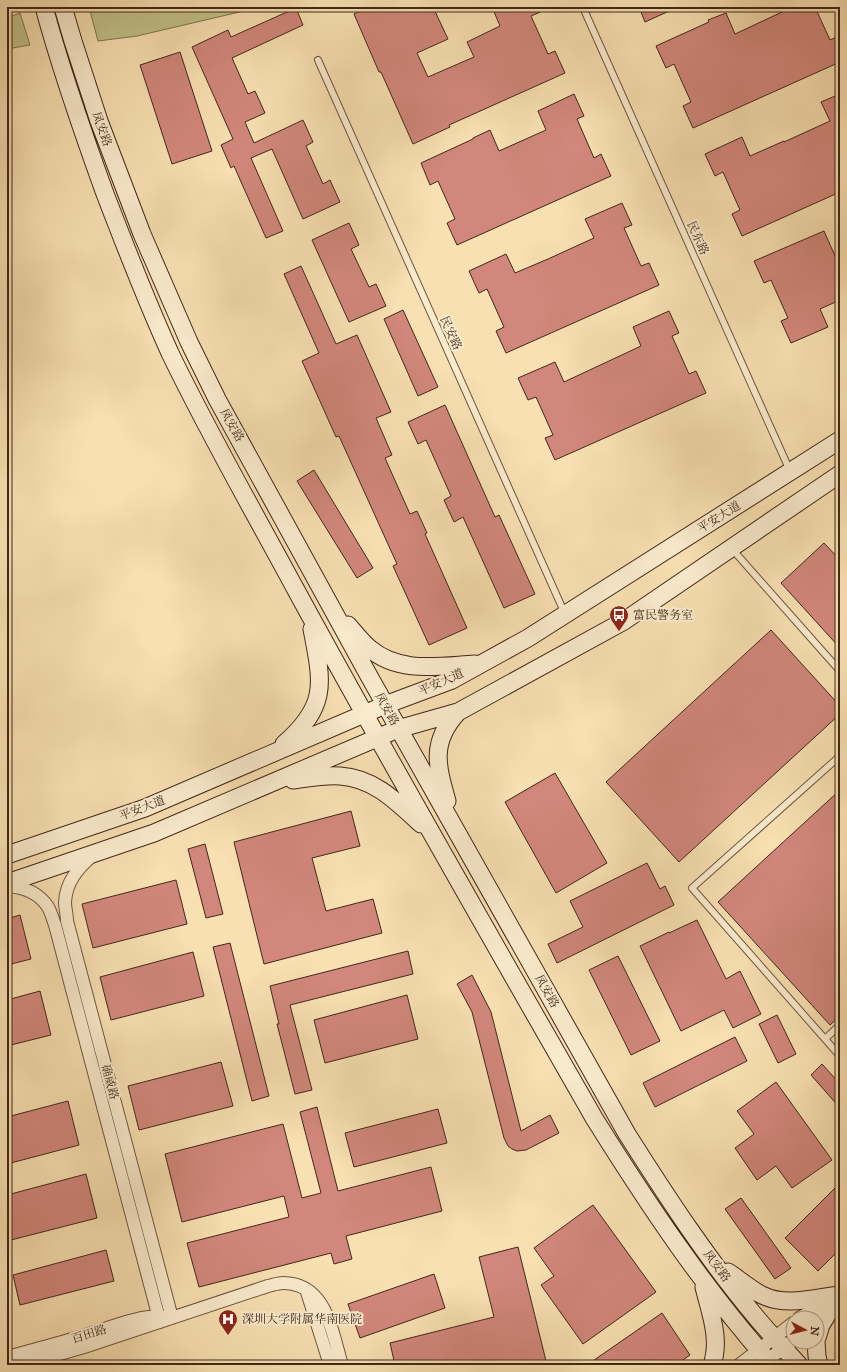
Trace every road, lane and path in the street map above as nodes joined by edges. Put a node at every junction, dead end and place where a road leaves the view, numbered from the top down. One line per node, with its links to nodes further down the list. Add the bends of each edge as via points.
1 (44, 7): 11 (street, 凤安路, via 81,128 146,299 198,409)
2 (63, 7): 9 (street, 凤安路, via 99,121 142,234 189,342 217,399)
3 (585, 12): 6 (lane, 民东路)
4 (318, 60): 10 (lane, 民安路)
5 (840, 440): 6 (street, 平安大道)
6 (791, 472): 10 (street, 平安大道)
7 (840, 474): 8 (street)
8 (731, 548): 13 (lane); 15 (street, via 624,621)
9 (330, 605): 12 (street, via 369,648 389,660 419,667); 14 (street, 凤安路)
10 (565, 614): 12 (street, 平安大道)
11 (310, 615): 16 (street, 凤安路); 19 (street, via 320,671 316,702 301,728)
12 (481, 664): 14 (street, 平安大道, via 452,680)
13 (840, 671)
14 (385, 706): 16 (street, 平安大道); 17 (street, 凤安路)
15 (458, 712): 17 (street); 22 (street, via 446,727 438,756 440,776)
16 (364, 714): 18 (street, 凤安路); 19 (street, 平安大道)
17 (398, 729): 18 (street); 22 (street, 凤安路)
18 (378, 738): 21 (street); 23 (street, 凤安路)
19 (273, 753): 25 (street, 平安大道, via 145,808)
20 (840, 756): 29 (lane, via 692,888)
21 (273, 782): 23 (street, via 328,776 362,780 389,796); 24 (street, via 154,833)
22 (454, 827): 31 (street, 凤安路, via 627,1134 673,1206)
23 (432, 833): 32 (street, 凤安路, via 594,1118 632,1180)
24 (94, 854): 26 (street); 37 (street, 确威路, via 78,869 69,884 65,901 67,921)
25 (7, 855)
26 (7, 883)
27 (7, 886): 38 (street, 确威路, via 20,887 36,894 48,907 55,925)
28 (840, 1025): 29 (lane)
29 (825, 1039): 30 (lane)
30 (840, 1056)
31 (712, 1260): 34 (street, via 754,1291 772,1299 790,1301); 40 (street, 凤安路, via 756,1317)
32 (702, 1280): 43 (street, 凤安路); 47 (street, via 716,1338)
33 (306, 1289): 37 (street, 百田路, via 282,1283 268,1286); 45 (street); 46 (street, via 324,1306)
34 (840, 1295): 35 (street); 36 (street); 39 (street)
35 (813, 1310)
36 (825, 1311)
37 (172, 1318): 38 (street, 百田路)
38 (159, 1319): 42 (street, 百田路, via 126,1322); 44 (street, 百田路, via 84,1347)
39 (825, 1319)
40 (784, 1342): 43 (street); 49 (street, 凤安路)
41 (817, 1350): 50 (street)
42 (7, 1356)
43 (765, 1360): 48 (street)
44 (22, 1365)
45 (330, 1365)
46 (342, 1365)
47 (712, 1365)
48 (739, 1365)
49 (799, 1365)
50 (819, 1365)

